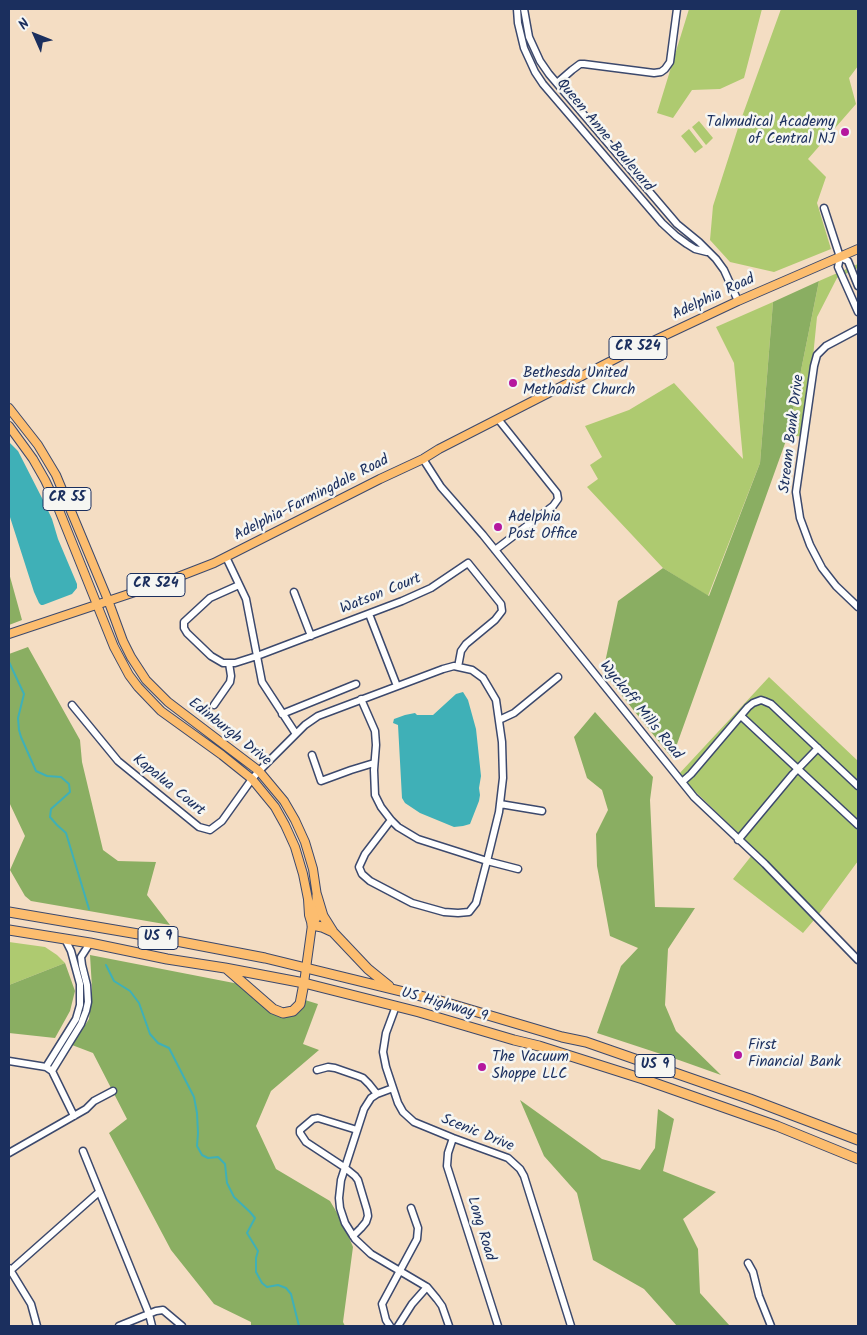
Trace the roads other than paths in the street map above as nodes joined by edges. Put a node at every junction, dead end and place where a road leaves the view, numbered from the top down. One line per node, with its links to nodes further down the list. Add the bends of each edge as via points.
1 (517, 9): 7 (street, Queen Anne Boulevard, via 524,48 543,84 662,223 687,244)
2 (524, 9): 4 (street, Queen Anne Boulevard, via 534,49)
3 (678, 9): 4 (street, via 670,62 661,72 580,64)
4 (557, 83): 7 (street, Queen Anne Boulevard, via 678,224)
5 (824, 208): 8 (street)
6 (858, 249): 8 (main road, Adelphia Road / CR 524)
7 (708, 252): 10 (street, Queen Anne Boulevard, via 722,267)
8 (840, 257): 9 (street, via 848,261); 10 (main road, Adelphia Road / CR 524); 11 (street, via 838,267)
9 (858, 286)
10 (738, 301): 14 (main road, Adelphia Road / CR 524)
11 (858, 312)
12 (858, 329): 23 (street, Stream Bank Drive, via 826,346 818,355 796,492 800,518 822,568)
13 (9, 408): 21 (main road, CR 55, via 56,475)
14 (498, 419): 16 (main road, Adelphia Road / CR 524); 17 (street, via 557,493 558,500)
15 (9, 426): 22 (main road, CR 55, via 33,459 51,492)
16 (423, 459): 17 (street, Wyckoff Mills Road, via 441,487); 18 (main road, Adelphia-Farmingdale Road / CR 524)
17 (495, 550): 46 (street, Wyckoff Mills Road)
18 (226, 557): 19 (street); 21 (main road, Adelphia-Farmingdale Road / CR 524, via 165,582)
19 (240, 585): 27 (street, via 246,599); 28 (street, via 210,598 184,622 187,633 211,656)
20 (294, 592): 26 (street)
21 (108, 600): 22 (main road, CR 524); 44 (main road, Edinburgh Drive, via 127,650 146,680 168,702)
22 (97, 604): 25 (main road, CR 524); 45 (main road, Edinburgh Drive, via 118,654 143,693 161,711)
23 (858, 607)
24 (369, 614): 26 (street, Watson Court); 29 (street, Watson Court, via 431,588 468,563 501,604 502,611 466,644); 32 (street)
25 (9, 634)
26 (311, 636): 27 (street, Watson Court)
27 (257, 656): 28 (street, Watson Court); 36 (street, via 262,682)
28 (229, 663): 35 (street, via 230,682)
29 (458, 667): 32 (street, via 443,669); 38 (street, via 472,670 484,678 496,700)
30 (558, 677): 38 (street, via 514,713)
31 (356, 684): 36 (street)
32 (397, 686): 33 (street)
33 (362, 699): 39 (street, via 318,716); 42 (street, via 375,731)
34 (72, 705): 45 (street, Kapalua Court, via 118,761 199,827 210,830 222,821)
35 (214, 705)
36 (282, 714): 39 (street)
37 (741, 716): 40 (street, via 753,703 760,700 768,702); 43 (street); 46 (street)
38 (498, 720): 48 (street, via 503,778)
39 (296, 734): 44 (street)
40 (818, 748): 43 (street); 47 (street)
41 (312, 755): 42 (street, via 321,781)
42 (374, 763): 50 (street, via 375,795)
43 (798, 769): 51 (street); 52 (street)
44 (259, 771): 45 (street); 55 (main road, Edinburgh Drive, via 284,802 305,842 314,869)
45 (252, 779): 57 (main road, Edinburgh Drive, via 275,808 295,847)
46 (682, 782): 52 (street, Wyckoff Mills Road)
47 (858, 786)
48 (500, 804): 49 (street); 53 (street)
49 (542, 810)
50 (391, 820): 53 (street, via 418,839); 53 (street, via 364,854 359,867 370,881 412,903 444,912 469,912 476,903)
51 (858, 825)
52 (738, 840): 62 (street, Wyckoff Mills Road)
53 (487, 861): 54 (street)
54 (518, 869)
55 (317, 896): 57 (main road, Edinburgh Drive, via 316,917); 59 (highway)
56 (9, 912): 63 (highway, US Highway 9 / US 9)
57 (312, 925): 59 (highway); 63 (main road, Edinburgh Drive)
58 (9, 930): 60 (highway, US Highway 9 / US 9)
59 (333, 932): 66 (highway, via 368,969)
60 (65, 939): 61 (highway, US Highway 9 / US 9); 68 (street, via 81,992)
61 (90, 943): 64 (highway, US Highway 9 / US 9); 68 (street, via 81,955 88,994 86,1011)
62 (858, 960)
63 (306, 967): 65 (main road, Edinburgh Drive); 66 (highway, US Highway 9 / US 9)
64 (225, 968): 65 (highway, US Highway 9 / US 9); 65 (highway, via 273,1009 283,1013 300,1004)
65 (304, 983): 67 (highway, US Highway 9 / US 9)
66 (392, 988): 78 (highway, US Highway 9 / US 9, via 586,1042 750,1098)
67 (396, 1006): 72 (street, Scenic Drive, via 383,1047 383,1058); 81 (highway, US Highway 9 / US 9, via 643,1078)
68 (73, 1030): 70 (street)
69 (9, 1062): 70 (street)
70 (49, 1069): 75 (street)
71 (317, 1070): 74 (street, via 328,1067 358,1076)
72 (393, 1088): 74 (street); 77 (street, Scenic Drive, via 398,1103 410,1119)
73 (113, 1091): 75 (street)
74 (377, 1094): 76 (street, via 366,1104)
75 (74, 1116): 80 (street)
76 (357, 1130): 82 (street); 82 (street, via 318,1118 300,1130 306,1142)
77 (453, 1138): 98 (street, Long Road, via 447,1166); 99 (street, Scenic Drive, via 508,1158 520,1168)
78 (858, 1140)
79 (83, 1151): 83 (street)
80 (9, 1153)
81 (858, 1159)
82 (344, 1167): 85 (street, via 339,1188 340,1208); 85 (street, via 358,1180 368,1216)
83 (99, 1192): 87 (street); 90 (street)
84 (411, 1208): 88 (street, via 418,1228 417,1239)
85 (353, 1236): 88 (street, via 366,1250)
86 (748, 1264): 100 (street, via 754,1272)
87 (10, 1269): 91 (street, via 31,1304)
88 (400, 1270): 89 (street); 95 (street, via 382,1304)
89 (427, 1287): 96 (street); 97 (street, via 442,1306)
90 (149, 1314): 92 (street); 93 (street); 94 (street, via 163,1310)
91 (37, 1326)
92 (119, 1326)
93 (152, 1326)
94 (182, 1326)
95 (390, 1326)
96 (398, 1326)
97 (449, 1326)
98 (498, 1326)
99 (571, 1326)
100 (771, 1326)

